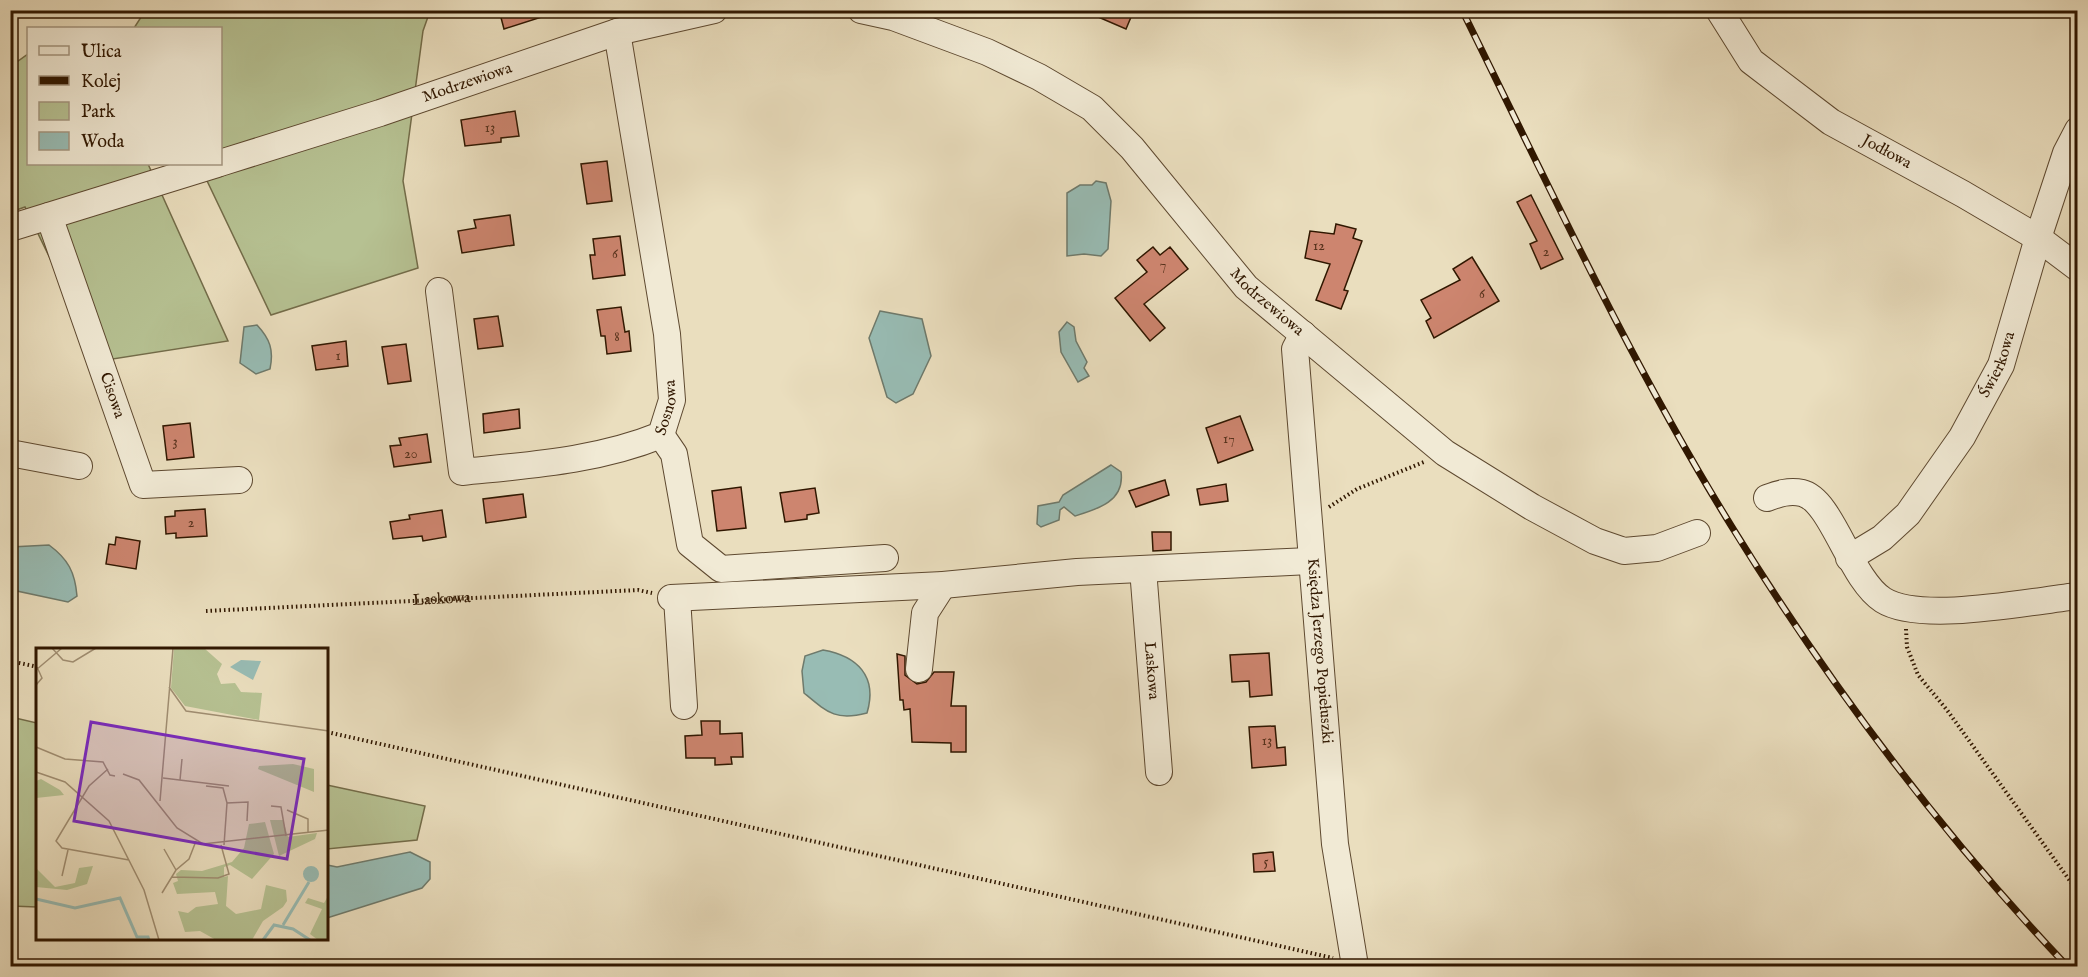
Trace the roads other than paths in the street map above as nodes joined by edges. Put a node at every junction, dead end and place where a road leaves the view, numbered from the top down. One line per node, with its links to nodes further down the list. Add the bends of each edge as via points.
1 (714, 10): 5 (street, Modrzewiowa)
2 (861, 10): 4 (street, Modrzewiowa)
3 (1719, 10): 12 (street, Jodłowa, via 1751,61 1831,122)
4 (893, 14): 15 (street, Modrzewiowa, via 987,51 1092,108 1132,148 1246,287)
5 (645, 18): 6 (street, Modrzewiowa)
6 (616, 32): 8 (street, Modrzewiowa); 16 (street, Sosnowa, via 667,334 672,400)
7 (2078, 130): 12 (street, Świerkowa, via 2066,153)
8 (222, 162)
9 (213, 165): 10 (street, Modrzewiowa)
10 (49, 216): 11 (street, Modrzewiowa); 19 (street, Cisowa, via 143,485)
11 (10, 228)
12 (2038, 238): 13 (street, Jodłowa); 23 (street, Świerkowa, via 2001,365 1962,437 1908,514 1882,538)
13 (2078, 268)
14 (439, 291): 16 (street, Sosnowa, via 462,472 577,460)
15 (1303, 334): 21 (street, Modrzewiowa, via 1444,453 1595,541 1624,551 1657,548); 24 (street, Księdza Jerzego Popiełuszki, via 1295,350)
16 (661, 435): 22 (street, via 674,453 690,544 721,569)
17 (10, 453): 18 (street)
18 (79, 466)
19 (239, 480)
20 (1767, 498): 23 (street, via 1784,492 1803,493 1819,503)
21 (1696, 533)
22 (885, 558)
23 (1849, 558): 27 (street, via 1863,582 1883,600 1905,610 1936,612)
24 (1310, 561): 25 (street); 31 (street, Księdza Jerzego Popiełuszki, via 1335,844)
25 (1143, 569): 26 (street); 30 (street, Laskowa)
26 (943, 585): 28 (street, via 925,613); 29 (street, via 674,598)
27 (2078, 596)
28 (919, 669)
29 (684, 706)
30 (1159, 772)
31 (1355, 965)

